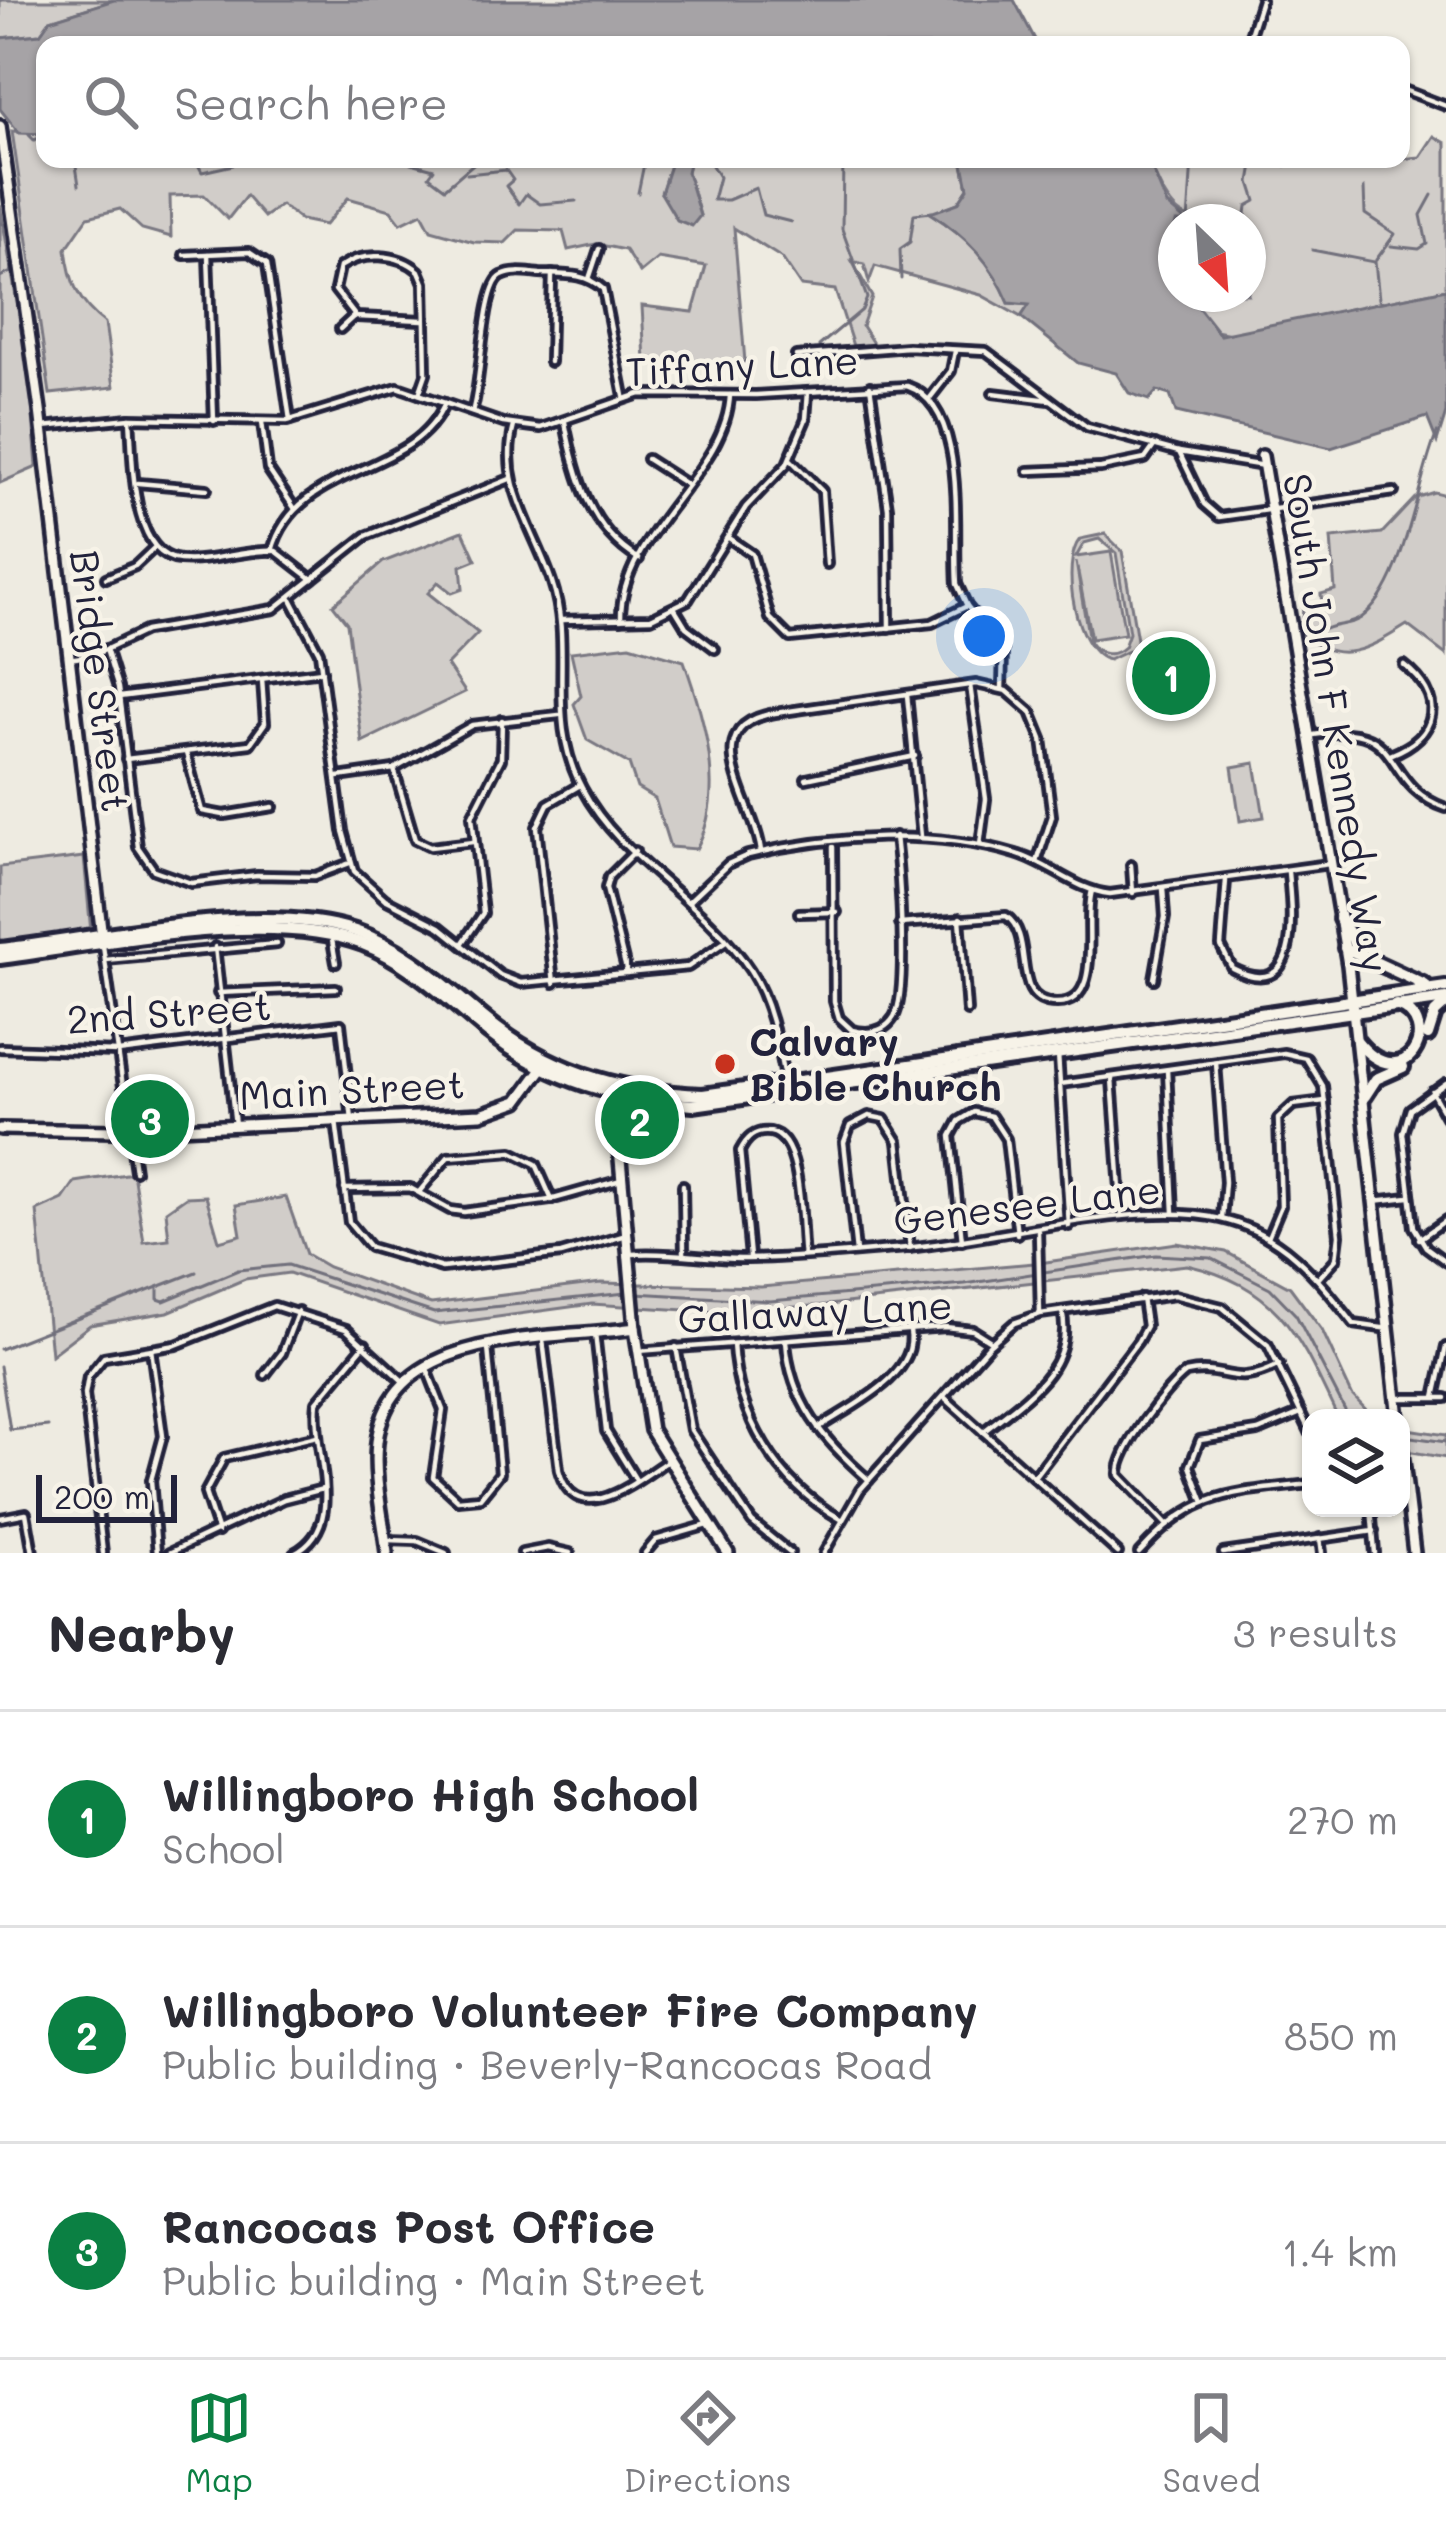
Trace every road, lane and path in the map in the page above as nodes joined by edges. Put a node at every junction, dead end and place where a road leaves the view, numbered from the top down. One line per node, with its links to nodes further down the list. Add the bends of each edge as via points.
1 (1261, 0): 2 (street)
2 (1252, 36)
3 (1410, 92): 4 (street)
4 (1446, 106)
5 (0, 127): 33 (street, Bridge Street)
6 (599, 249): 10 (street)
7 (208, 254): 8 (street); 28 (street, via 254,254 269,268); 29 (street)
8 (184, 255)
9 (552, 274): 10 (street); 16 (street); 26 (street, via 511,273 490,287)
10 (589, 279): 22 (street, via 610,306)
11 (354, 316): 12 (street); 12 (street, via 337,296 337,272 352,260 384,257 419,271); 13 (street)
12 (423, 320): 20 (street)
13 (340, 329)
14 (955, 349): 15 (street); 23 (street, via 949,374); 24 (street, via 992,354)
15 (796, 356)
16 (550, 362)
17 (870, 386): 18 (street, Tiffany Lane); 23 (street, Tiffany Lane, via 907,386); 59 (street, via 890,522)
18 (808, 392): 21 (street, Tiffany Lane); 37 (street)
19 (993, 393): 24 (street)
20 (419, 394): 25 (street, Tiffany Lane); 28 (street, Tiffany Lane, via 381,388)
21 (730, 395): 22 (street, Tiffany Lane); 42 (street, via 724,434)
22 (624, 396): 31 (street, Tiffany Lane)
23 (930, 398): 55 (street, via 948,430 957,584)
24 (1051, 400): 34 (street, via 1087,427)
25 (445, 403): 26 (street, Tiffany Lane); 45 (street, via 419,442 337,477)
26 (472, 412): 32 (street, Tiffany Lane)
27 (130, 418): 29 (street, Tiffany Lane); 33 (street, Tiffany Lane); 41 (street)
28 (290, 420): 30 (street, Tiffany Lane)
29 (214, 421): 30 (street, Tiffany Lane)
30 (262, 422): 45 (street, via 268,469)
31 (565, 422): 32 (street, Tiffany Lane); 50 (street, via 601,529)
32 (514, 426): 40 (street)
33 (42, 427): 62 (street, Bridge Street)
34 (1155, 445): 35 (street); 39 (street, via 1145,460 1118,466)
35 (1180, 452): 38 (street); 46 (street, via 1215,516)
36 (647, 459): 42 (street)
37 (790, 459): 47 (street); 51 (street, via 822,491)
38 (1263, 461): 46 (street, South John F Kennedy Way)
39 (1028, 470)
40 (510, 479): 53 (street, via 374,532); 58 (street, via 552,581)
41 (138, 483): 43 (street); 48 (street, via 143,530)
42 (686, 484): 50 (street)
43 (208, 489)
44 (1394, 492): 46 (street)
45 (296, 509): 49 (street)
46 (1271, 512): 72 (street, South John F Kennedy Way)
47 (728, 538): 56 (street, via 698,589); 59 (street, via 752,554 770,618 784,636)
48 (154, 548): 49 (street, via 179,560); 52 (street)
49 (272, 551): 53 (street)
50 (639, 559): 57 (street, via 622,592)
51 (827, 564)
52 (106, 578)
53 (314, 580): 54 (street)
54 (291, 599): 61 (street, via 250,616 145,631); 64 (street, via 315,638)
55 (967, 606): 59 (street, via 944,620); 67 (street, via 1003,649)
56 (675, 609): 57 (street); 60 (street)
57 (621, 619): 58 (street)
58 (558, 620): 70 (street)
59 (889, 628)
60 (715, 649)
61 (106, 650): 62 (street); 69 (street)
62 (68, 659): 107 (street, Bridge Street)
63 (1403, 665): 74 (street, via 1431,694 1434,715 1423,735)
64 (322, 671): 65 (street); 78 (street)
65 (262, 679): 69 (street); 73 (street, via 259,737)
66 (970, 685): 67 (street); 68 (street); 87 (street, via 987,807)
67 (1003, 689): 90 (street, via 1027,706 1042,739 1052,816)
68 (907, 695): 75 (street); 89 (street, via 762,715 740,727 737,781)
69 (119, 697): 76 (street)
70 (559, 715): 71 (street); 80 (street)
71 (502, 720): 77 (street, via 472,724); 85 (street, via 500,759 474,803)
72 (1308, 736): 74 (street, via 1355,731); 92 (street, South John F Kennedy Way)
73 (186, 753): 76 (street); 81 (street, via 202,811)
74 (1390, 755): 82 (street, via 1415,793)
75 (915, 756): 79 (street); 84 (street)
76 (126, 759): 91 (street, via 138,847 166,878 308,877)
77 (394, 769): 78 (street); 85 (street, via 415,840 430,847)
78 (336, 778): 91 (street)
79 (806, 778)
80 (580, 785): 88 (street); 119 (street, via 548,804 537,827)
81 (273, 807)
82 (1446, 808)
83 (895, 836): 84 (street); 86 (street); 104 (street)
84 (921, 836): 87 (street)
85 (473, 842): 109 (street, via 483,913)
86 (833, 845): 89 (street); 100 (street)
87 (980, 846): 90 (street)
88 (635, 851): 99 (street); 117 (street, via 606,888)
89 (761, 852): 99 (street, via 728,864)
90 (1037, 862): 97 (street)
91 (350, 863): 109 (street, via 364,884)
92 (1329, 864): 94 (street); 103 (street, South John F Kennedy Way)
93 (1131, 865): 98 (street)
94 (1288, 872): 95 (street); 95 (street, via 1293,940 1274,968 1256,976 1232,968 1222,952)
95 (1226, 880): 96 (street)
96 (1163, 888): 98 (street); 118 (street)
97 (1092, 891): 98 (street); 102 (street, via 1087,982 1064,1003 1040,999 1028,986 1023,935 1012,920)
98 (1133, 892)
99 (688, 903): 106 (street)
100 (837, 912): 101 (street); 104 (street, via 835,1007 857,1032 880,1030 896,1012)
101 (799, 913)
102 (960, 919): 104 (street); 126 (street)
103 (1340, 919): 112 (street, South John F Kennedy Way); 113 (main road)
104 (900, 925)
105 (331, 934): 107 (main road, via 278,927); 111 (main road); 116 (street)
106 (726, 941): 117 (street, via 688,967); 140 (street, via 761,992)
107 (102, 942): 111 (main road, via 295,919 355,931); 114 (main road); 115 (street, Bridge Street)
108 (277, 944): 110 (street)
109 (462, 944): 119 (street, via 514,982)
110 (215, 947): 115 (street); 122 (street)
111 (384, 948): 127 (main road)
112 (1345, 948): 113 (main road); 125 (street, South John F Kennedy Way)
113 (1364, 953): 120 (main road, via 1406,980)
114 (0, 954)
115 (105, 960): 132 (street, Bridge Street)
116 (336, 963)
117 (627, 974): 119 (street)
118 (1154, 979)
119 (554, 983)
120 (1440, 987): 125 (main road)
121 (336, 988): 122 (street)
122 (218, 993): 128 (street)
123 (1446, 1001): 124 (main road); 142 (main road, via 1420,1055 1376,1078)
124 (1387, 1003): 125 (main road); 129 (main road, via 1418,1018 1424,1039 1417,1053 1387,1064)
125 (1352, 1004): 129 (street); 131 (main road)
126 (967, 1011)
127 (495, 1032): 134 (main road); 139 (main road)
128 (224, 1038): 132 (street, 2nd Street); 145 (street, 2nd Street, via 341,1024); 147 (street)
129 (1358, 1041): 142 (street)
130 (0, 1048): 132 (street, 2nd Street)
131 (1057, 1048): 138 (street); 140 (main road)
132 (118, 1052): 149 (street, Bridge Street)
133 (1216, 1063): 135 (street); 143 (street, via 1301,1056 1318,1073); 160 (street)
134 (543, 1067): 139 (main road); 145 (street, Main Street, via 525,1095 494,1112)
135 (1166, 1070): 136 (street); 158 (street)
136 (1112, 1078): 138 (street); 159 (street)
137 (1446, 1083): 141 (street)
138 (1060, 1084): 162 (street)
139 (614, 1089): 140 (main road, via 694,1105); 151 (street)
140 (786, 1090)
141 (1432, 1092): 144 (street); 155 (street, via 1404,1120)
142 (1365, 1096): 157 (street)
143 (1325, 1101): 166 (street, via 1293,1106 1278,1119 1281,1206); 176 (street, via 1339,1241)
144 (1446, 1117)
145 (352, 1120): 146 (street, Main Street)
146 (336, 1121): 147 (street, Main Street); 153 (street)
147 (235, 1125): 149 (street, Main Street)
148 (0, 1129): 149 (street, Main Street)
149 (128, 1130): 150 (street, Bridge Street)
150 (135, 1171)
151 (621, 1180): 156 (street); 165 (street)
152 (683, 1185): 171 (street)
153 (344, 1189): 154 (street); 165 (street, via 358,1239 427,1267 545,1256)
154 (419, 1192): 156 (street, via 456,1212); 156 (street, via 448,1157 512,1152 536,1164)
155 (1409, 1197): 157 (street); 167 (street)
156 (552, 1200)
157 (1374, 1201): 182 (street)
158 (1174, 1213): 159 (street, Genesee Lane); 160 (street, Genesee Lane)
159 (1123, 1218): 162 (street, Genesee Lane)
160 (1222, 1219): 166 (street, Genesee Lane)
161 (1446, 1220): 167 (street)
162 (1070, 1226): 163 (street, Genesee Lane)
163 (1038, 1231): 164 (street, Genesee Lane); 180 (street)
164 (1017, 1234): 168 (street, Genesee Lane); 168 (street, via 1005,1133 991,1115 974,1112 951,1136)
165 (628, 1236): 172 (street)
166 (1268, 1238): 176 (street, Genesee Lane)
167 (1419, 1239): 175 (street)
168 (962, 1243): 169 (street, Genesee Lane)
169 (910, 1248): 170 (street, Genesee Lane); 170 (street, via 897,1136 884,1119 869,1116 850,1126 844,1142)
170 (856, 1252): 173 (street, Genesee Lane)
171 (684, 1253): 172 (street, Genesee Lane); 174 (street, Genesee Lane)
172 (631, 1254): 181 (street)
173 (804, 1256): 174 (street, Genesee Lane); 174 (street, via 793,1155 786,1141 766,1132 740,1151)
174 (750, 1259)
175 (1446, 1262)
176 (1319, 1278): 182 (street, Genesee Lane, via 1354,1324)
177 (1142, 1298): 179 (street); 195 (street, via 1190,1297 1222,1307 1251,1326); 209 (street, via 1146,1326 1138,1341)
178 (298, 1311): 188 (street); 193 (street, via 266,1307); 197 (street)
179 (1062, 1311): 180 (street); 206 (street, via 1066,1338 1058,1360)
180 (1040, 1314): 187 (street)
181 (635, 1328): 184 (street); 194 (street)
182 (1389, 1329): 201 (street)
183 (910, 1330): 186 (street, Gallaway Lane); 187 (street, Gallaway Lane, via 967,1328); 205 (street, via 909,1353 895,1373)
184 (595, 1333): 185 (street); 211 (street, via 606,1431)
185 (543, 1340): 192 (street); 211 (street, via 562,1480 595,1501)
186 (786, 1340): 189 (street, Gallaway Lane); 205 (street, via 791,1385)
187 (992, 1342): 199 (street)
188 (365, 1344): 198 (street); 207 (street, via 320,1395)
189 (733, 1344): 190 (street, Gallaway Lane); 218 (street, via 747,1415 788,1478)
190 (676, 1347): 194 (street, Gallaway Lane); 237 (street, via 691,1430 752,1522)
191 (1446, 1347): 200 (street)
192 (488, 1348): 196 (street); 196 (street, via 500,1473 475,1500 447,1495 433,1477 443,1409)
193 (151, 1349): 227 (street, via 110,1354 88,1377); 228 (street, via 163,1436 151,1487)
194 (638, 1351): 208 (street, via 651,1430)
195 (1279, 1365): 204 (street); 219 (street, via 1241,1380 1186,1373 1120,1458 1119,1475)
196 (424, 1366): 198 (street)
197 (265, 1375)
198 (405, 1383): 224 (street, via 377,1442)
199 (944, 1397): 206 (street); 210 (street)
200 (1436, 1397): 201 (street); 202 (street)
201 (1396, 1398): 203 (street)
202 (1446, 1398)
203 (1397, 1409)
204 (1301, 1413): 214 (street, via 1195,1444 1190,1466)
205 (818, 1428): 210 (street)
206 (982, 1432): 209 (street)
207 (317, 1436): 213 (street); 222 (street, via 224,1458 205,1493)
208 (668, 1461): 211 (street); 220 (street)
209 (1033, 1478): 239 (street)
210 (869, 1480): 218 (street)
211 (637, 1481)
212 (1302, 1485): 214 (street)
213 (323, 1489): 222 (street); 230 (street, via 320,1528)
214 (1203, 1500): 219 (street)
215 (1372, 1517): 221 (street)
216 (1409, 1517): 244 (street)
217 (0, 1518): 226 (street, via 26,1513)
218 (842, 1519): 238 (street)
219 (1166, 1524): 240 (street)
220 (709, 1525): 235 (street, via 656,1540); 236 (street)
221 (1374, 1531): 223 (street); 243 (street)
222 (218, 1532): 229 (street)
223 (1320, 1538): 225 (street); 242 (street)
224 (386, 1540): 231 (street); 232 (street)
225 (1256, 1549): 241 (street)
226 (33, 1553)
227 (103, 1553)
228 (158, 1553)
229 (169, 1553)
230 (294, 1553)
231 (388, 1553)
232 (446, 1553)
233 (522, 1553): 234 (street)
234 (570, 1553)
235 (645, 1553)
236 (728, 1553)
237 (790, 1553)
238 (824, 1553)
239 (1118, 1553)
240 (1139, 1553)
241 (1223, 1553)
242 (1322, 1553)
243 (1375, 1553)
244 (1414, 1553)

